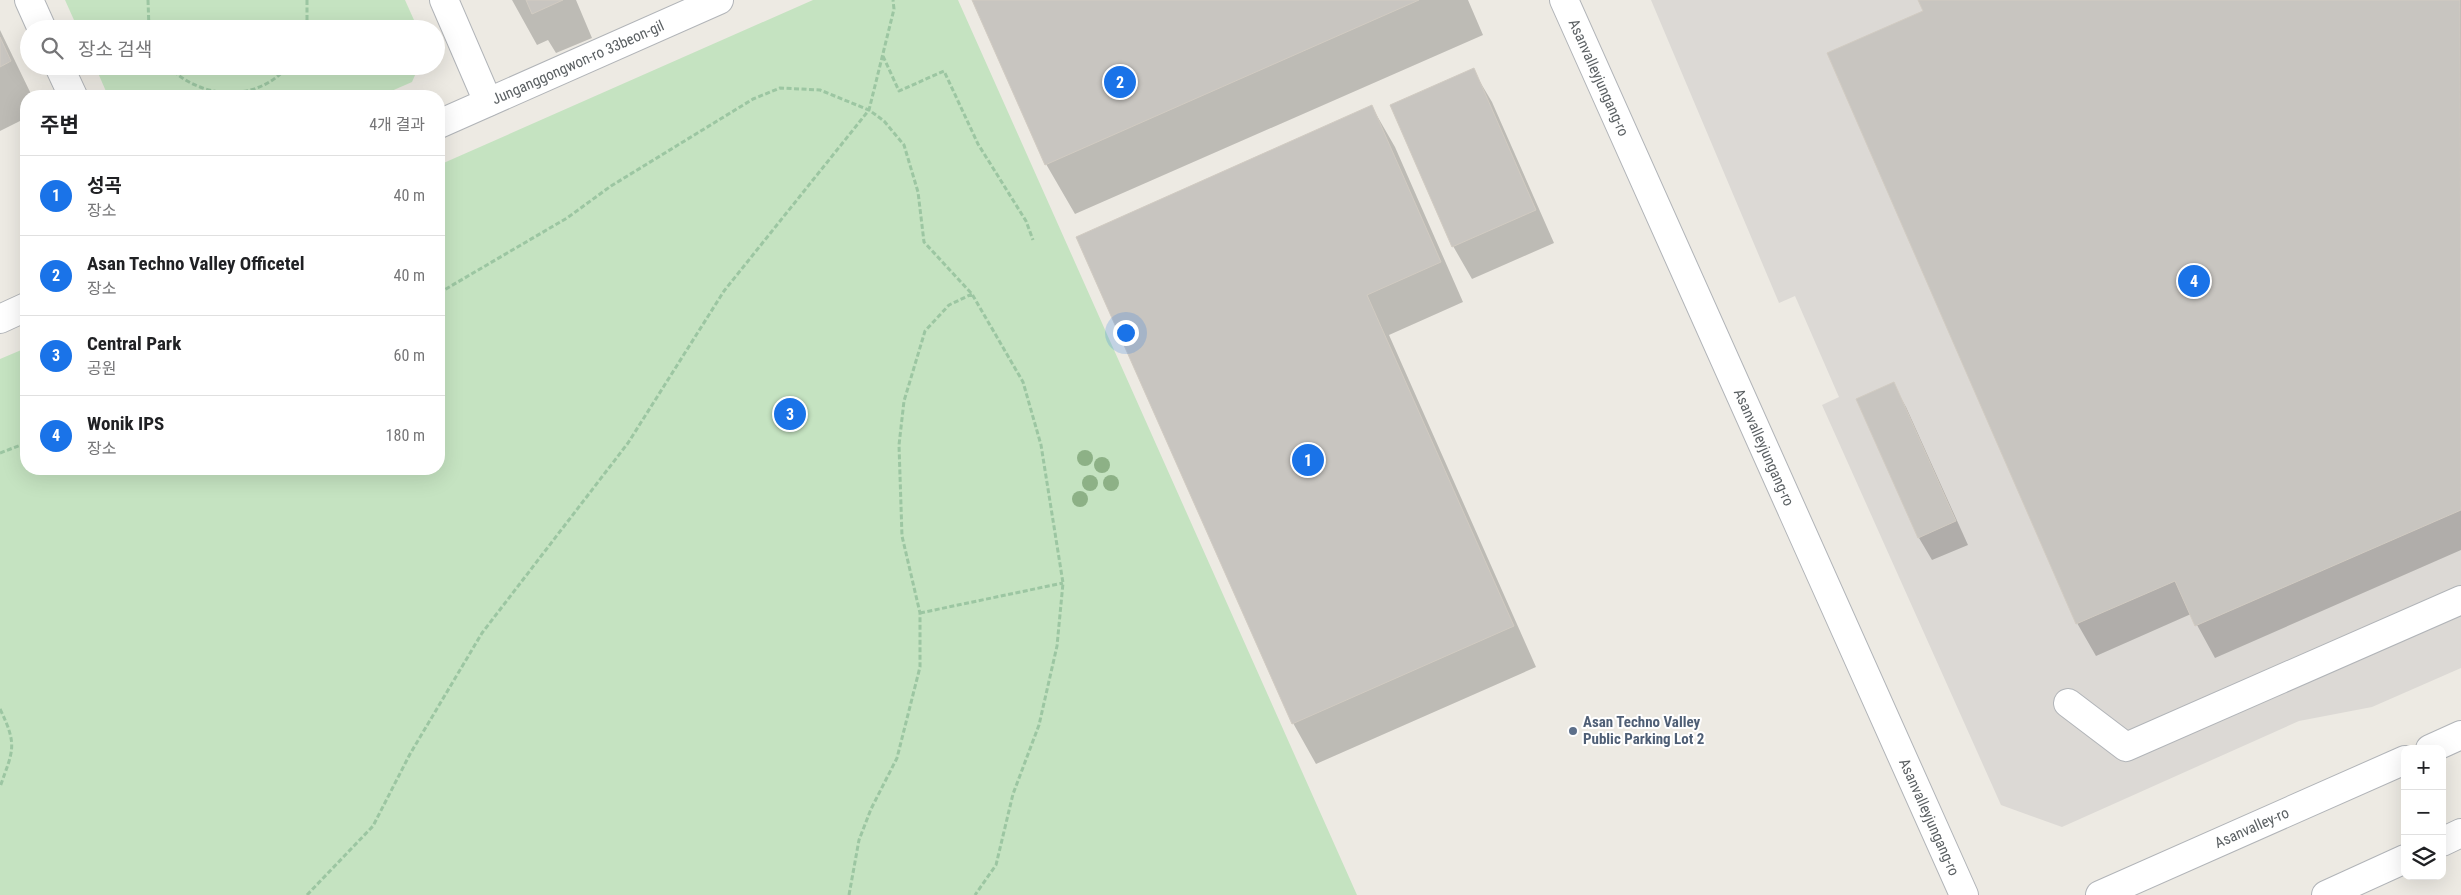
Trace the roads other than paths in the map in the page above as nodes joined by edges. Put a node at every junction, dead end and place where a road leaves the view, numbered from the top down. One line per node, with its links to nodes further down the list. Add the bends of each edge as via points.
1 (30, 0): 5 (street)
2 (444, 0): 8 (street)
3 (719, 0): 8 (street, Junganggongwon-ro 33beon-gil)
4 (1564, 0): 20 (street, Asanvalleyjungang-ro)
5 (38, 20)
6 (64, 75): 7 (street)
7 (70, 90)
8 (488, 102): 9 (street, Junganggongwon-ro 33beon-gil)
9 (445, 121)
10 (20, 310): 11 (street)
11 (0, 319)
12 (2461, 600): 13 (street, via 2126,748)
13 (2068, 703)
14 (2461, 735): 15 (street)
15 (2439, 745)
16 (2401, 762): 21 (street, Asanvalley-ro)
17 (2461, 834): 18 (street)
18 (2446, 840)
19 (2401, 861): 22 (street)
20 (1964, 895)
21 (2100, 895)
22 (2326, 895)

